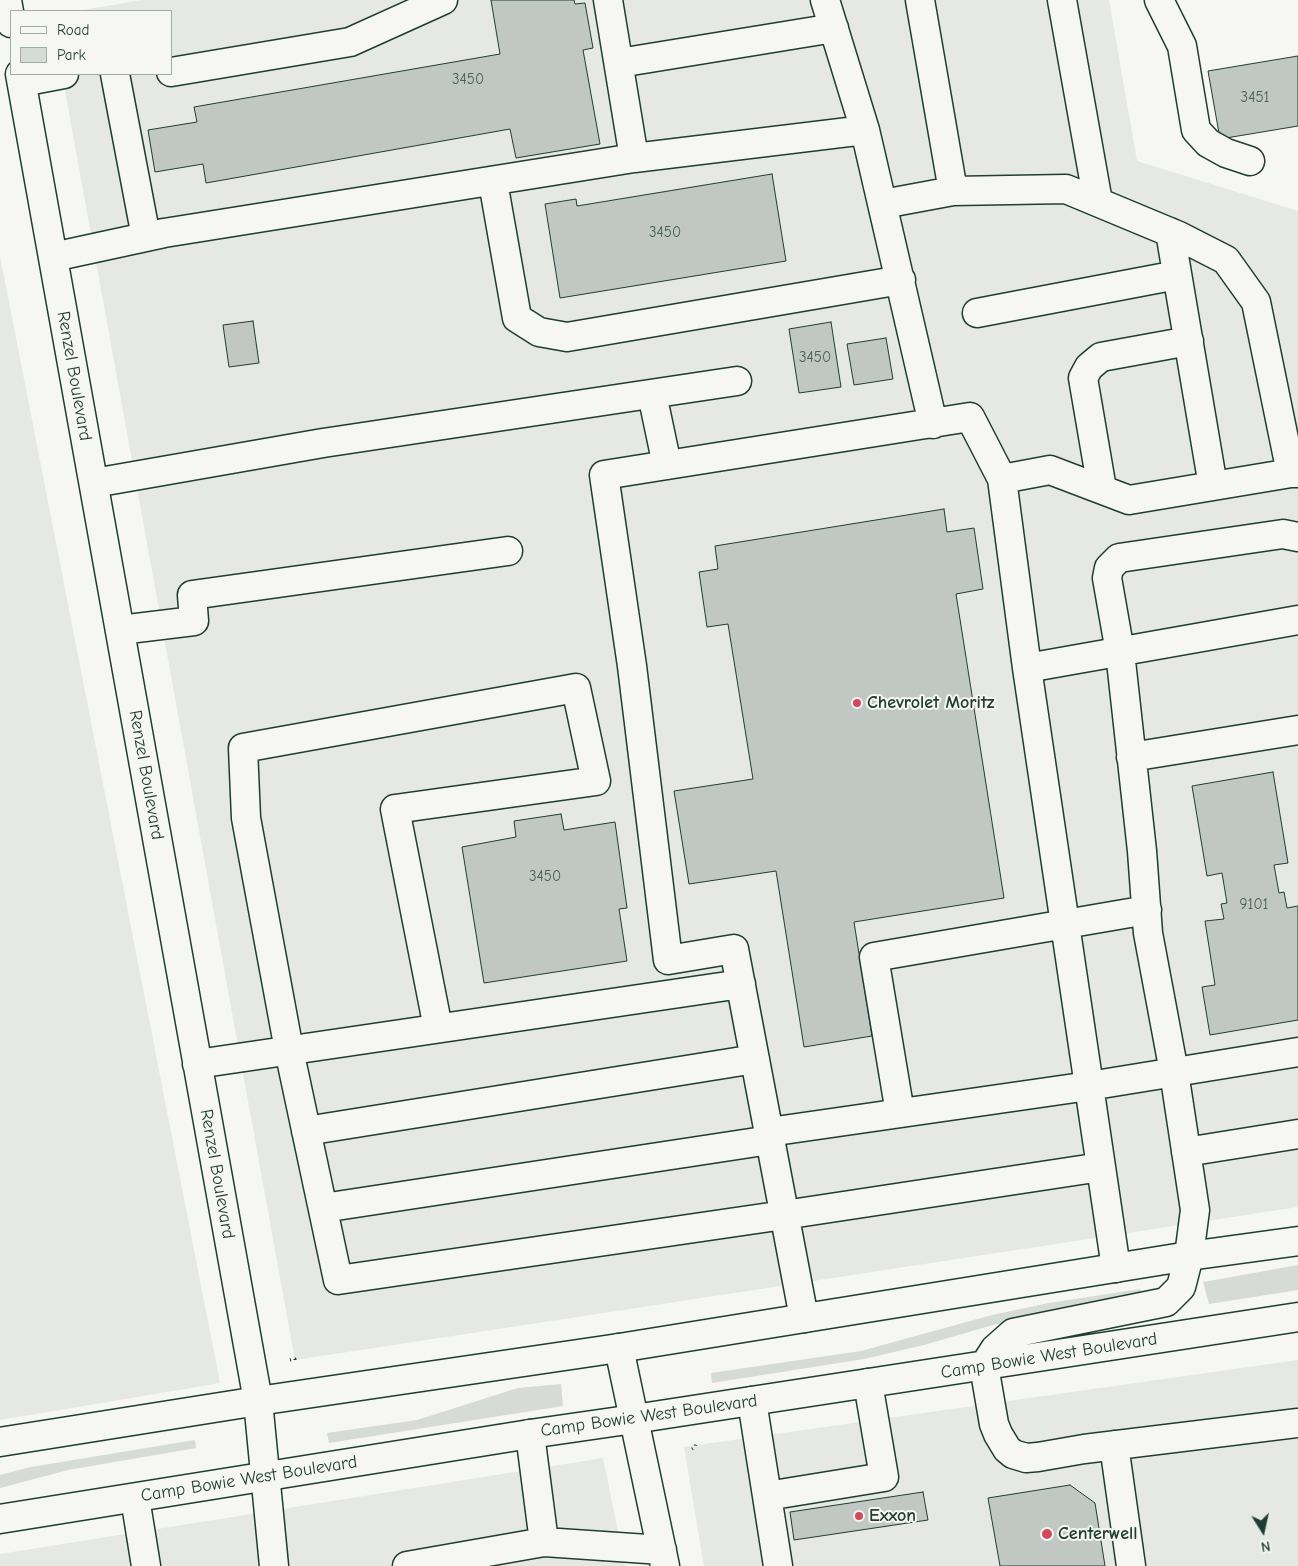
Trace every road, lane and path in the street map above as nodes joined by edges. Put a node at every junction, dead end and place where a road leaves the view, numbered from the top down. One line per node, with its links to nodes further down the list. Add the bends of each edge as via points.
1 (443, 0): 9 (main road, via 350,42)
2 (608, 0): 8 (main road)
3 (825, 0): 7 (main road)
4 (920, 0): 17 (main road)
5 (1062, 0): 18 (main road)
6 (1158, 0): 15 (main road, via 1182,46 1196,130 1208,143 1226,153)
7 (834, 28): 8 (main road); 13 (main road)
8 (618, 63): 14 (main road)
9 (172, 72)
10 (53, 75): 12 (main road)
11 (114, 75): 21 (main road)
12 (21, 78): 22 (main road, Renzel Boulevard)
13 (865, 130): 14 (main road); 19 (main road)
14 (634, 158): 16 (main road)
15 (1250, 160)
16 (493, 182): 21 (main road); 24 (main road, via 517,318 539,332 567,337)
17 (953, 191): 18 (main road, via 1066,189); 19 (main road)
18 (1098, 202): 20 (main road)
19 (883, 204): 24 (main road)
20 (1170, 232): 23 (main road); 31 (main road, via 1226,260 1256,302)
21 (146, 237): 22 (main road)
22 (53, 257): 33 (main road, Renzel Boulevard)
23 (1177, 275): 25 (main road); 26 (main road)
24 (900, 280): 29 (main road)
25 (977, 313)
26 (1189, 341): 34 (main road); 35 (main road, via 1101,357 1089,367 1083,378)
27 (737, 381): 28 (main road)
28 (652, 394): 30 (main road); 33 (main road, via 322,443)
29 (934, 424): 30 (main road); 32 (main road, via 970,417)
30 (667, 465): 46 (main road, via 604,475 632,666 668,960 734,949)
31 (1294, 473): 34 (main road)
32 (1002, 479): 35 (main road, via 1050,470); 41 (main road)
33 (94, 484): 39 (main road, Renzel Boulevard)
34 (1213, 486): 35 (main road, via 1129,500)
35 (1102, 489)
36 (1298, 537): 40 (main road, via 1283,534 1119,558 1109,568 1107,578)
37 (508, 551): 39 (main road, via 192,595 194,620)
38 (1298, 620): 40 (main road)
39 (120, 630): 51 (main road, Renzel Boulevard)
40 (1120, 652): 41 (main road); 43 (main road)
41 (1027, 668): 45 (main road)
42 (1298, 730): 43 (main road)
43 (1131, 758): 44 (main road)
44 (1147, 910): 45 (main road); 52 (main road, via 1148,933)
45 (1066, 924): 53 (main road); 54 (main road, via 874,957)
46 (741, 984): 47 (main road); 50 (main road)
47 (438, 1028): 48 (main road); 48 (main road, via 395,809 596,781 576,688 243,748 246,818)
48 (289, 1050): 51 (main road); 55 (main road)
49 (1298, 1052): 52 (main road)
50 (755, 1060): 55 (main road); 57 (main road)
51 (197, 1064): 72 (main road, Renzel Boulevard)
52 (1174, 1072): 53 (main road); 58 (main road)
53 (1090, 1086): 54 (main road); 59 (main road)
54 (900, 1113): 57 (main road)
55 (306, 1131): 60 (main road)
56 (1298, 1134): 58 (main road)
57 (769, 1136): 60 (main road); 61 (main road)
58 (1186, 1152): 63 (main road, via 1195,1210)
59 (1101, 1167): 61 (main road); 64 (main road)
60 (322, 1208): 61 (main road, via 338,1280)
61 (784, 1215): 66 (main road)
62 (1298, 1241): 63 (main road)
63 (1189, 1256): 64 (main road); 70 (main road, via 1181,1287 1166,1302 1013,1333 995,1349)
64 (1116, 1268): 66 (main road)
65 (1298, 1317): 70 (main road, Camp Bowie West Boulevard)
66 (804, 1318): 67 (main road)
67 (618, 1348): 72 (main road); 74 (main road)
68 (290, 1360): 69 (path)
69 (295, 1362)
70 (984, 1366): 71 (main road, Camp Bowie West Boulevard); 79 (main road, via 994,1424 1002,1442 1013,1454 1026,1458)
71 (868, 1383): 73 (main road, Camp Bowie West Boulevard); 82 (main road, via 884,1477)
72 (258, 1401): 77 (main road); 81 (main road, Renzel Boulevard)
73 (752, 1401): 74 (main road, Camp Bowie West Boulevard); 82 (main road)
74 (634, 1419): 76 (main road, Camp Bowie West Boulevard); 86 (main road)
75 (1298, 1423): 79 (main road)
76 (530, 1434): 81 (main road, Camp Bowie West Boulevard); 85 (main road)
77 (0, 1442)
78 (696, 1442): 80 (path)
79 (1114, 1446): 91 (main road)
80 (692, 1449)
81 (266, 1477): 83 (main road, Camp Bowie West Boulevard); 88 (main road, Renzel Boulevard)
82 (767, 1496): 90 (main road)
83 (135, 1498): 84 (main road, Camp Bowie West Boulevard); 87 (main road)
84 (0, 1519)
85 (544, 1542): 86 (main road); 89 (main road)
86 (664, 1558)
87 (146, 1566)
88 (274, 1566)
89 (407, 1566)
90 (778, 1566)
91 (1131, 1566)

